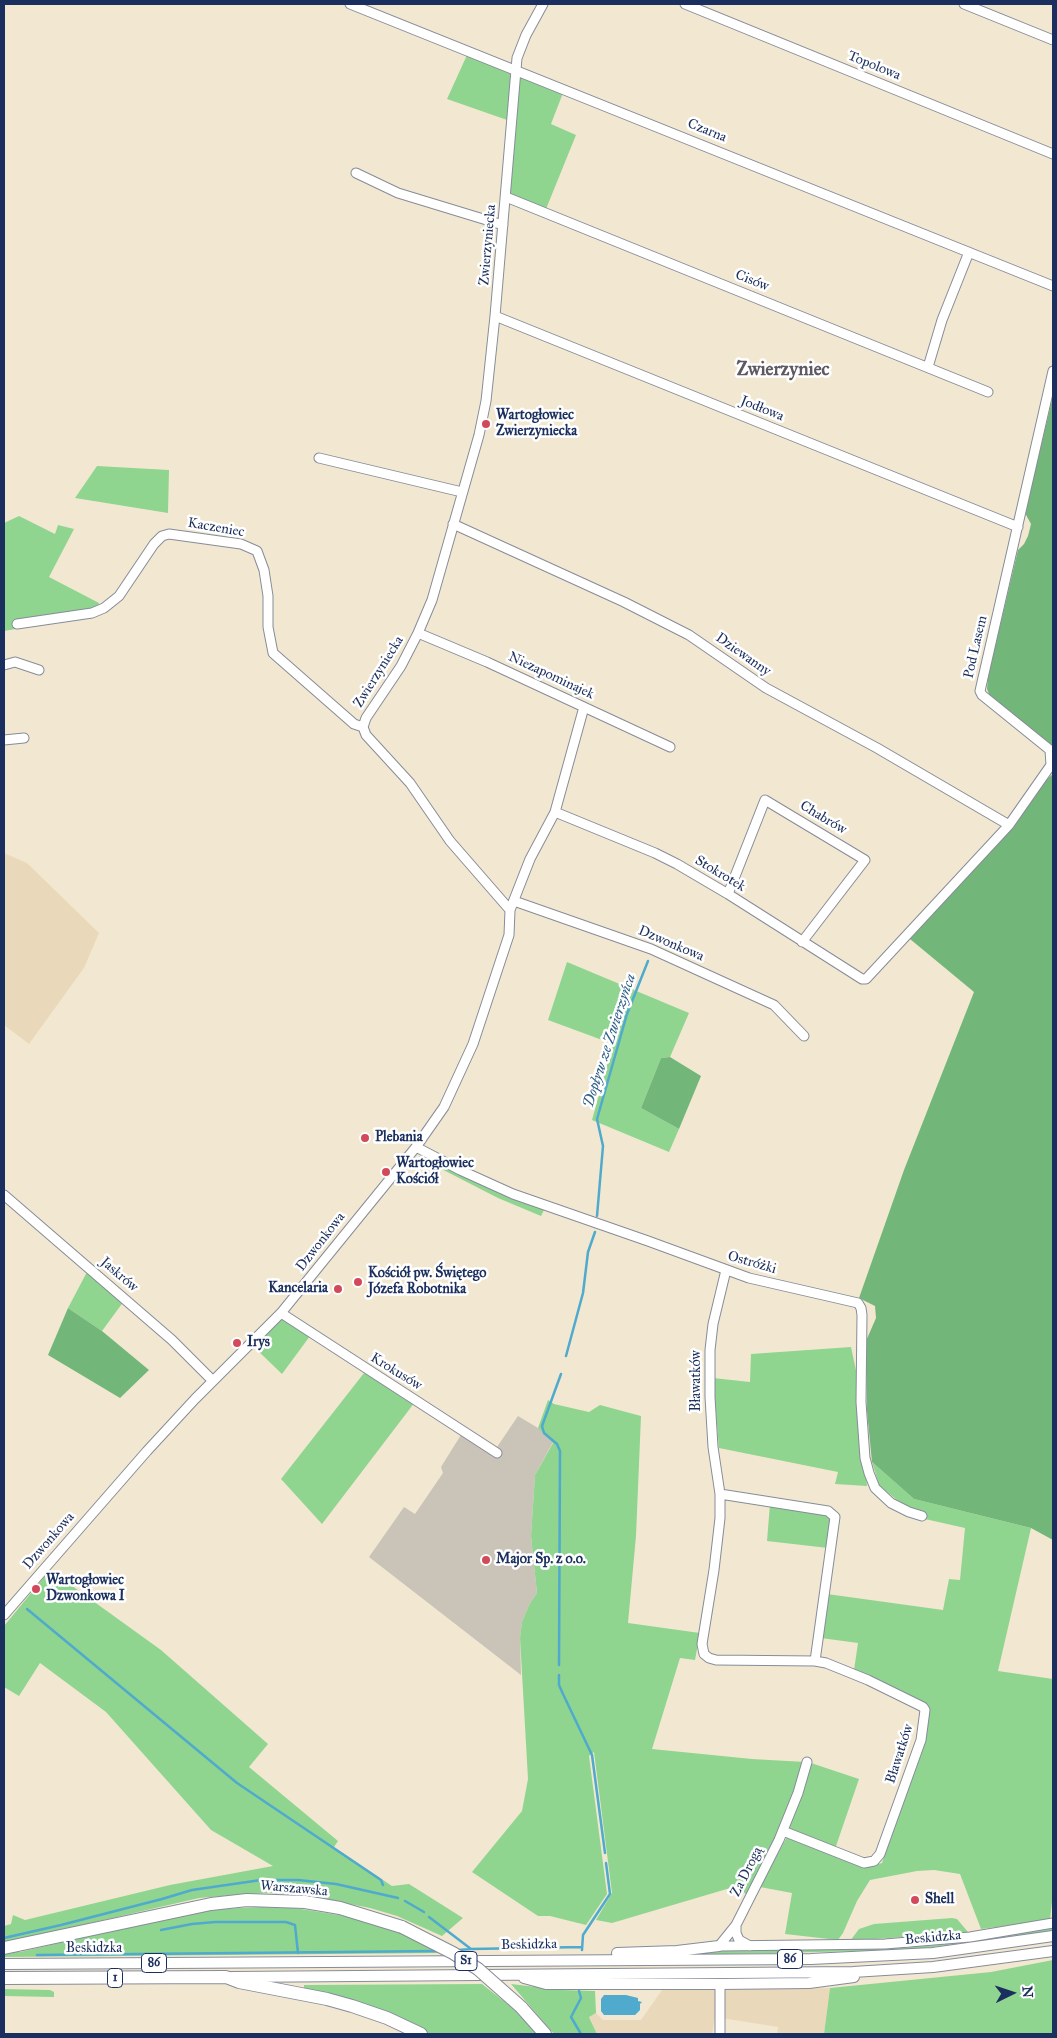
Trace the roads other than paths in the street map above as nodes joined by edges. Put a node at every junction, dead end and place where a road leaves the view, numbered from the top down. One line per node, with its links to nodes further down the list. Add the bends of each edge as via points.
1 (350, 4): 6 (street, Czarna)
2 (543, 4): 6 (street, Zwierzyniecka, via 526,35)
3 (685, 4): 7 (street, Topolowa)
4 (964, 4): 5 (street)
5 (1053, 40)
6 (515, 71): 9 (street, Zwierzyniecka); 11 (street, Czarna)
7 (1053, 154)
8 (356, 172): 10 (street, via 398,193)
9 (506, 197): 10 (street, Zwierzyniecka); 14 (street, Cisów)
10 (503, 225): 13 (street, Zwierzyniecka)
11 (969, 252): 12 (street, Czarna); 14 (street, via 942,320)
12 (1053, 286)
13 (495, 316): 18 (street, Zwierzyniecka, via 486,401); 20 (street, Jodłowa)
14 (928, 367): 16 (street, Cisów)
15 (1053, 371): 20 (street, Pod Lasem)
16 (988, 392)
17 (319, 458): 18 (street)
18 (462, 492): 19 (street, Zwierzyniecka)
19 (453, 524): 22 (street, Zwierzyniecka, via 432,600); 31 (street, Dziewanny, via 689,635 766,688)
20 (1018, 527): 31 (street, Pod Lasem, via 980,691 1050,750 1051,765)
21 (16, 624): 26 (street, Kaczeniec, via 92,613 104,608 119,596 162,536 169,534 241,544 257,551 264,570 273,653 354,724)
22 (418, 633): 25 (street, Niezapominajek); 26 (street, Zwierzyniecka)
23 (4, 665): 24 (street, via 15,662)
24 (39, 670)
25 (584, 707): 29 (street, Niezapominajek); 30 (street, Dzwonkowa)
26 (363, 727): 33 (street, Zwierzyniecka, via 366,735 410,783 450,841)
27 (24, 738): 28 (street)
28 (4, 740)
29 (670, 747)
30 (555, 812): 32 (street, Stokrotek, via 655,853); 33 (street, Dzwonkowa, via 530,859)
31 (1009, 825): 35 (street, Pod Lasem, via 866,979)
32 (728, 894): 34 (street, Stokrotek); 34 (street, Chabrów, via 765,800 865,860)
33 (512, 906): 36 (street, Dzwonkowa, via 651,949 774,1004); 37 (street, Dzwonkowa, via 509,935 473,1044 444,1107)
34 (802, 942): 35 (street, Stokrotek)
35 (862, 979)
36 (804, 1036)
37 (416, 1147): 39 (street, Ostróżki, via 520,1197); 40 (street, Dzwonkowa)
38 (4, 1195): 41 (street, Jaskrów, via 172,1340)
39 (726, 1270): 43 (street, Bławatków, via 710,1350 712,1430); 44 (street, Ostróżki, via 858,1303 862,1316 861,1402 869,1473 875,1488 891,1503)
40 (281, 1313): 41 (street, Dzwonkowa); 42 (street, Krokusów)
41 (213, 1381): 45 (street, Dzwonkowa, via 147,1451)
42 (497, 1454)
43 (720, 1494): 46 (street, via 828,1511 835,1517); 46 (street, Bławatków, via 714,1570 702,1644 704,1654 716,1660)
44 (922, 1516)
45 (4, 1615)
46 (815, 1661): 48 (street, Bławatków, via 860,1676 923,1708 921,1740 880,1854 874,1862 864,1863)
47 (806, 1762): 48 (street, Za Drogą)
48 (783, 1831): 50 (street, Za Drogą)
49 (1053, 1923): 53 (street, via 936,1940)
50 (736, 1925): 52 (street, Za Drogą); 53 (street, via 739,1940)
51 (1053, 1936): 56 (main road, Beskidzka / 86, via 968,1950 878,1957)
52 (719, 1946): 53 (street); 56 (main road)
53 (750, 1947)
54 (4, 1948): 64 (highway, Warszawska / S1, bridge, via 212,1904 247,1900 305,1902 340,1908 402,1927 453,1953 478,1969 521,2007)
55 (1053, 1951): 58 (main road, Beskidzka / 86)
56 (526, 1960): 57 (main road, Beskidzka / 86)
57 (4, 1964)
58 (896, 1970): 59 (main road, Beskidzka / 86); 62 (main road, via 809,1982)
59 (509, 1975): 60 (main road, Beskidzka / 86); 62 (main road, via 554,1984)
60 (226, 1977): 61 (highway, Beskidzka / 1); 63 (highway, 1, via 345,2004)
61 (4, 1978)
62 (720, 1984): 65 (street)
63 (421, 2034)
64 (545, 2034)
65 (720, 2034)

